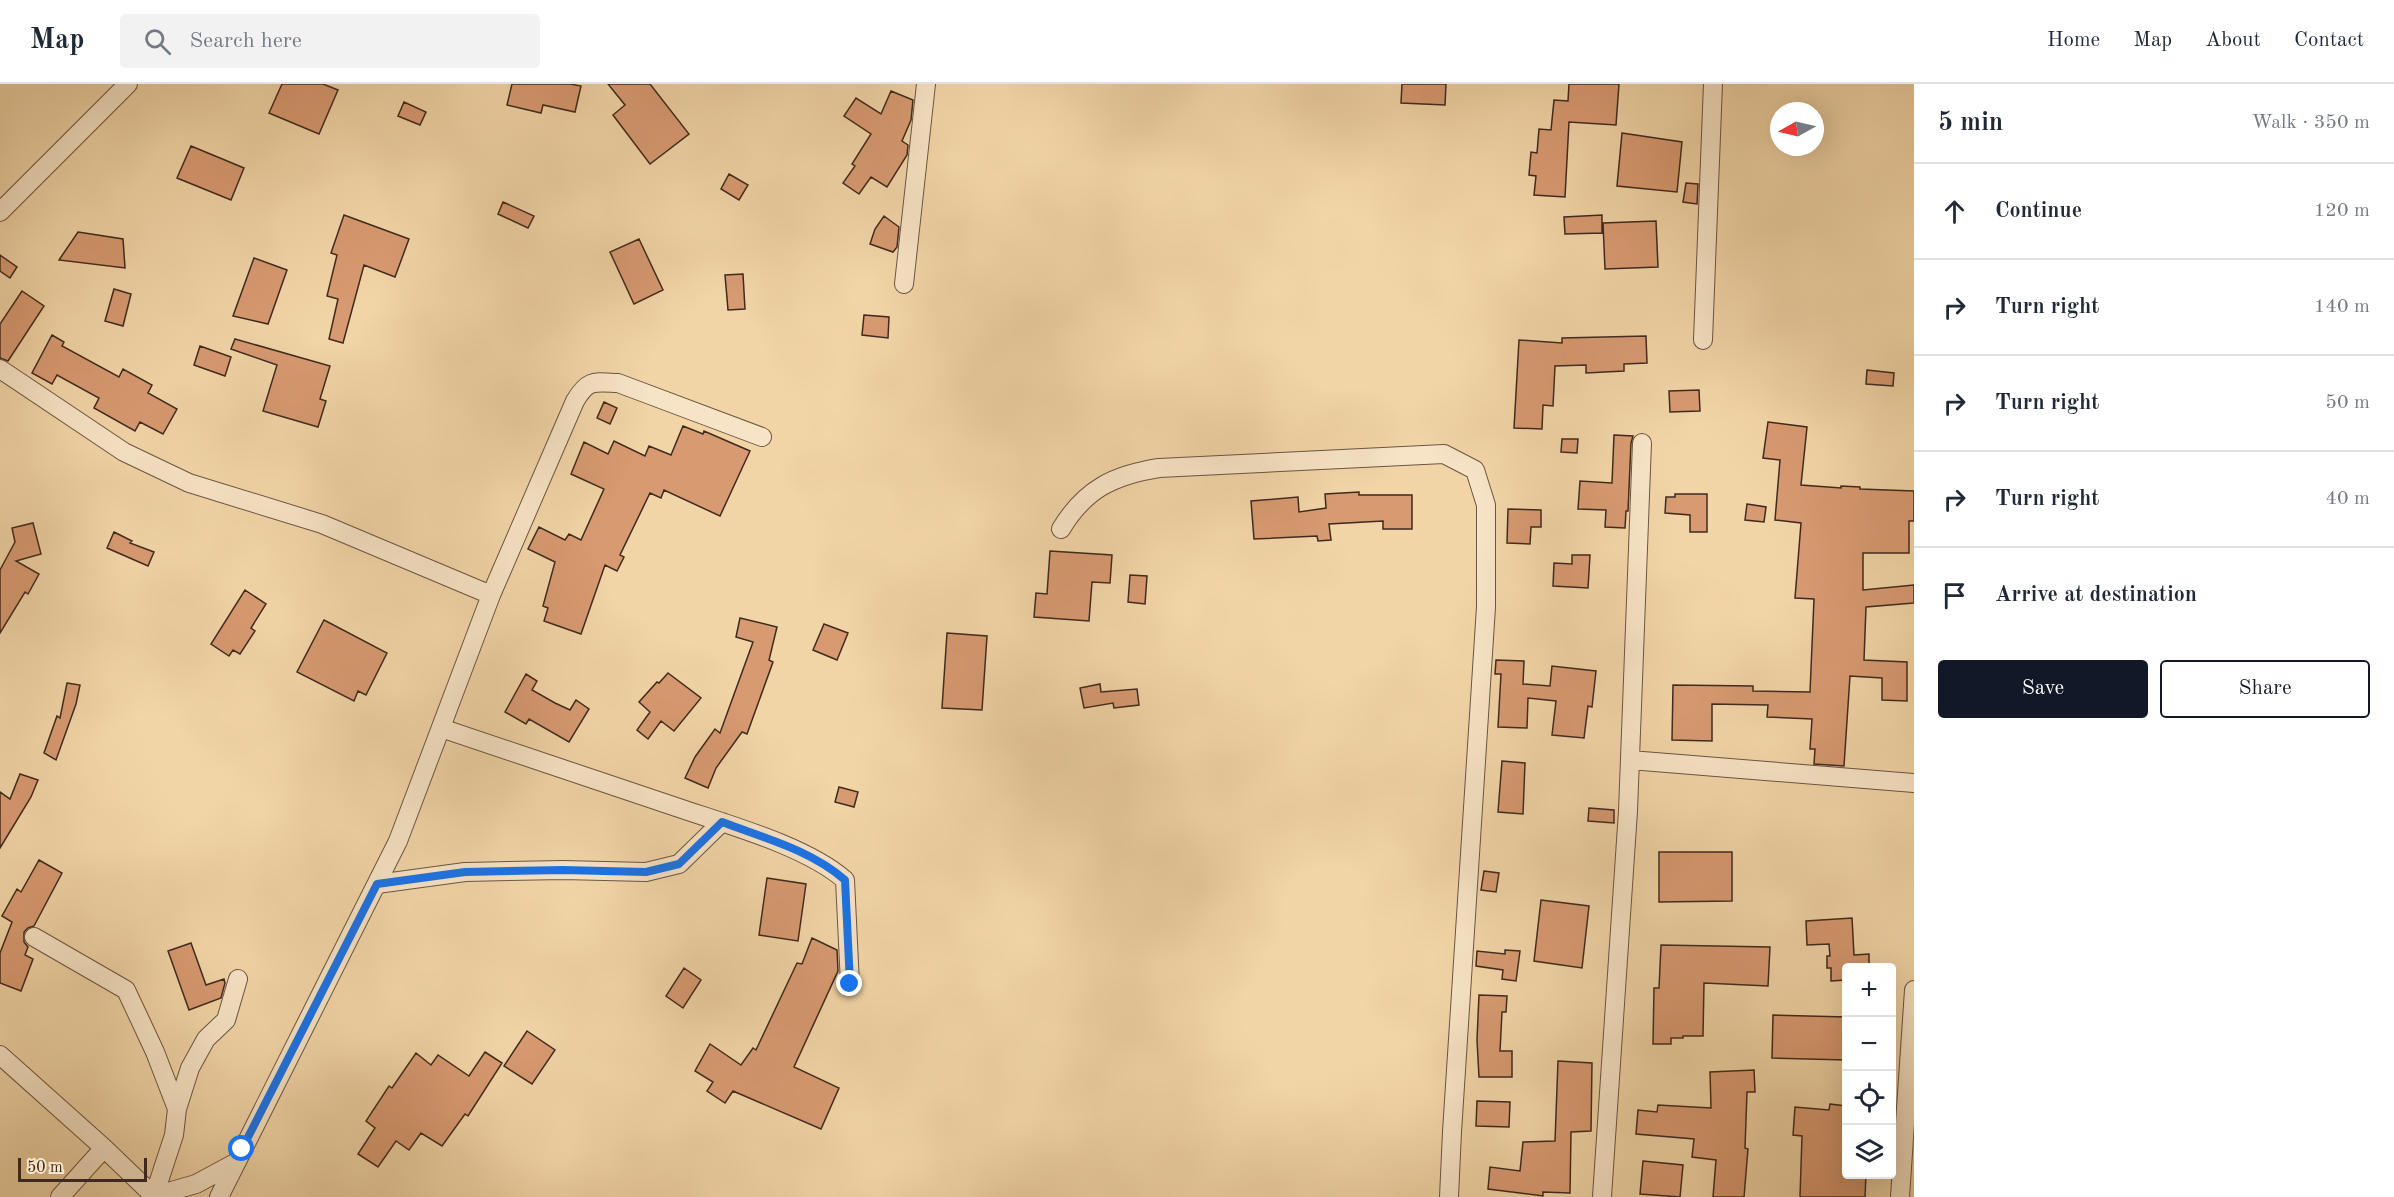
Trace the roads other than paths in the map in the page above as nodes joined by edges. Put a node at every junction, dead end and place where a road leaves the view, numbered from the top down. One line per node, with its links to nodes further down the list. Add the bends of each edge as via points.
1 (128, 84): 4 (street)
2 (926, 84): 5 (street)
3 (1713, 84): 6 (street)
4 (0, 212)
5 (904, 284)
6 (1703, 340)
7 (0, 369): 11 (street, via 124,452 189,483 322,524)
8 (762, 437): 11 (street, via 618,383 596,382 583,387)
9 (1642, 443): 13 (street)
10 (1061, 529): 28 (street, via 1077,507 1107,482 1159,468 1443,454 1475,470 1486,505 1486,606)
11 (491, 595): 12 (street)
12 (441, 728): 15 (street); 16 (street, via 398,841)
13 (1630, 760): 14 (street); 29 (street)
14 (1914, 783)
15 (722, 822): 16 (street, via 679,864 646,872 465,872); 19 (street, via 806,854 845,880)
16 (377, 884): 24 (street)
17 (34, 937): 22 (street, via 126,990)
18 (238, 979): 22 (street, via 226,1020 206,1039 190,1068)
19 (850, 984)
20 (1914, 990): 30 (street)
21 (0, 1056): 23 (street)
22 (177, 1109): 26 (street, via 174,1135)
23 (104, 1148): 25 (street); 26 (street)
24 (235, 1163): 26 (street, via 196,1184); 27 (street)
25 (60, 1197)
26 (155, 1197)
27 (219, 1197)
28 (1449, 1197)
29 (1602, 1197)
30 (1900, 1197)

